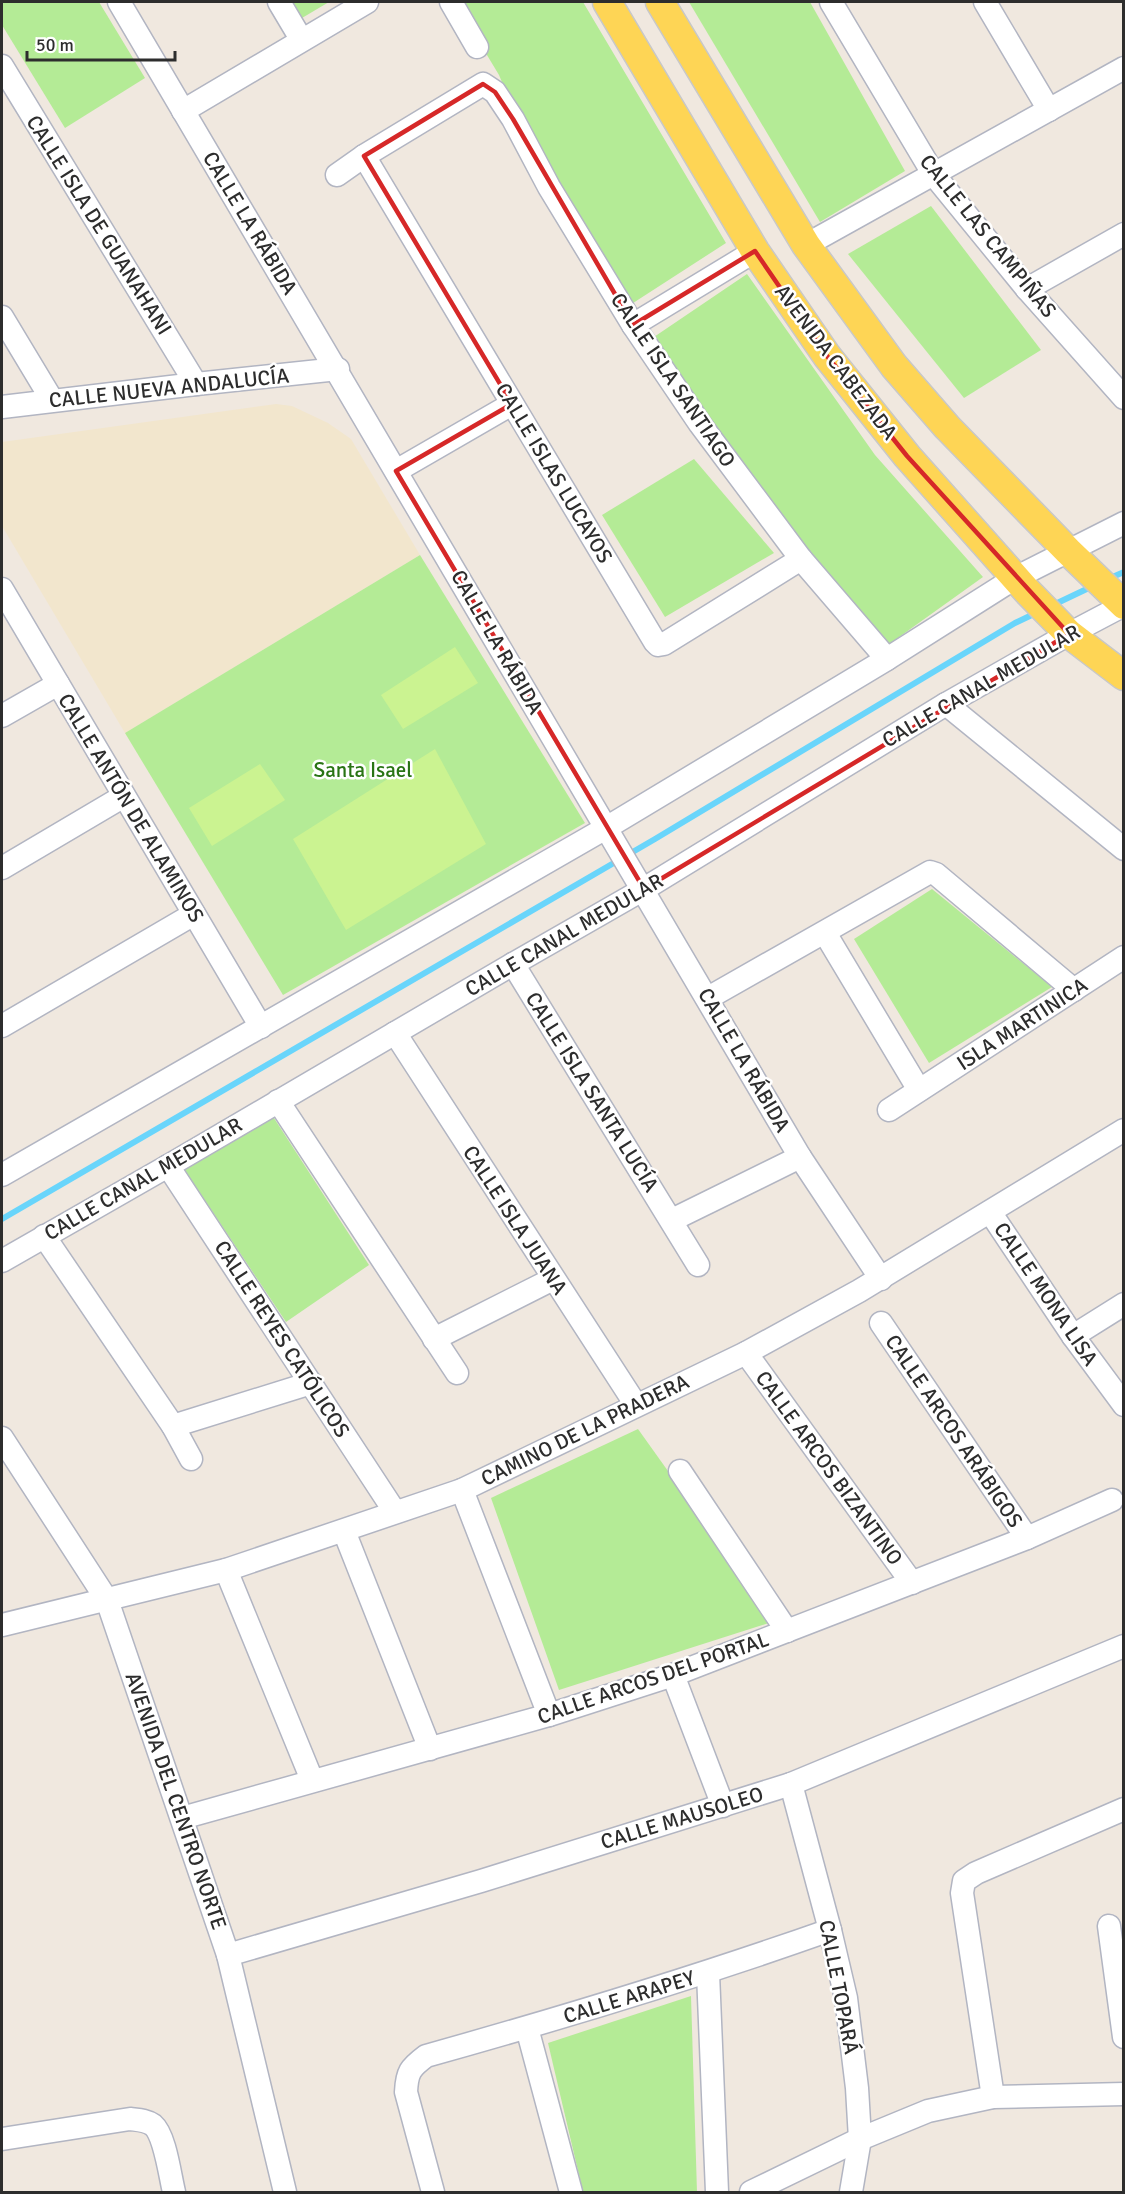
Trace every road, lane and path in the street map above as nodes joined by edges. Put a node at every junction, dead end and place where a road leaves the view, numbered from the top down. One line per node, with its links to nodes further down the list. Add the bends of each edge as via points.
1 (119, 2): 14 (street, CALLE LA RÁBIDA)
2 (279, 2): 9 (street)
3 (367, 2): 9 (street)
4 (451, 2): 10 (street)
5 (607, 2): 20 (main road, AVENIDA CABEZADA)
6 (660, 2): 19 (main road, AVENIDA CABEZADA)
7 (831, 2): 17 (street, CALLE LAS CAMPIÑAS)
8 (985, 2): 13 (street)
9 (301, 39): 14 (street)
10 (477, 47)
11 (2, 66): 25 (street, CALLE ISLA DE GUANAHANI)
12 (1124, 68): 13 (street)
13 (1049, 110): 17 (street)
14 (183, 111): 24 (street, CALLE LA RÁBIDA)
15 (364, 156): 16 (street); 23 (street, CALLE ISLA SANTIAGO, via 483,84 495,92 513,119 549,187); 28 (street, CALLE ISLAS LUCAYOS)
16 (337, 175)
17 (934, 175): 19 (street); 21 (street, CALLE LAS CAMPIÑAS)
18 (1124, 234): 21 (street)
19 (806, 245): 32 (main road, AVENIDA CABEZADA, via 894,366 947,427)
20 (755, 251): 23 (street); 34 (main road, AVENIDA CABEZADA, via 827,356 907,456)
21 (1027, 289): 26 (street, CALLE LAS CAMPIÑAS)
22 (2, 317): 27 (street)
23 (633, 325): 33 (street, CALLE ISLA SANTIAGO, via 700,424)
24 (338, 369): 25 (street, CALLE NUEVA ANDALUCÍA); 30 (street, CALLE LA RÁBIDA)
25 (196, 384): 27 (street, CALLE NUEVA ANDALUCÍA)
26 (1122, 394)
27 (52, 400): 29 (street, CALLE NUEVA ANDALUCÍA)
28 (512, 404): 30 (street); 33 (street, CALLE ISLAS LUCAYOS, via 658,645)
29 (2, 407)
30 (396, 471): 44 (street, CALLE LA RÁBIDA)
31 (1124, 523): 32 (street)
32 (1074, 557): 34 (street); 36 (main road, AVENIDA CABEZADA)
33 (801, 559): 38 (street, CALLE ISLA SANTIAGO)
34 (1021, 585): 37 (main road, AVENIDA CABEZADA); 38 (street)
35 (2, 590): 40 (street, CALLE ANTÓN DE ALAMINOS)
36 (1120, 602): 37 (street, CALLE CANAL MEDULAR)
37 (1063, 628): 39 (main road, AVENIDA CABEZADA); 41 (street, CALLE CANAL MEDULAR)
38 (887, 659): 44 (street)
39 (1124, 676)
40 (58, 684): 42 (street); 43 (street, CALLE ANTÓN DE ALAMINOS)
41 (946, 704): 45 (street); 47 (street, CALLE CANAL MEDULAR)
42 (2, 716)
43 (124, 796): 46 (street); 48 (street, CALLE ANTÓN DE ALAMINOS)
44 (611, 836): 47 (street, CALLE LA RÁBIDA); 55 (street)
45 (1124, 849)
46 (2, 868)
47 (640, 882): 51 (street, CALLE CANAL MEDULAR); 53 (street, CALLE LA RÁBIDA)
48 (194, 914): 54 (street); 55 (street, CALLE ANTÓN DE ALAMINOS)
49 (825, 933): 52 (street, via 932,873); 53 (street); 57 (street)
50 (1124, 957): 52 (street, ISLA MARTINICA)
51 (513, 964): 56 (street, CALLE CANAL MEDULAR); 65 (street, CALLE ISLA SANTA LUCÍA)
52 (1074, 990): 57 (street, ISLA MARTINICA)
53 (708, 998): 61 (street, CALLE LA RÁBIDA)
54 (2, 1026)
55 (261, 1026): 63 (street)
56 (395, 1034): 58 (street, CALLE CANAL MEDULAR); 69 (street, CALLE ISLA JUANA)
57 (920, 1090): 59 (street, ISLA MARTINICA)
58 (278, 1101): 62 (street, CALLE CANAL MEDULAR); 74 (street)
59 (889, 1110)
60 (1124, 1130): 64 (street, CAMINO DE LA PRADERA)
61 (801, 1157): 65 (street); 70 (street, CALLE LA RÁBIDA)
62 (168, 1166): 66 (street, CALLE CANAL MEDULAR); 77 (street, CALLE REYES CATÓLICOS)
63 (2, 1175)
64 (990, 1212): 70 (street, CAMINO DE LA PRADERA); 73 (street, CALLE MONA LISA)
65 (672, 1220): 68 (street, CALLE ISLA SANTA LUCÍA)
66 (44, 1236): 67 (street, CALLE CANAL MEDULAR); 80 (street)
67 (2, 1261)
68 (698, 1264)
69 (553, 1279): 74 (street); 79 (street, CALLE ISLA JUANA)
70 (880, 1279): 75 (street, CAMINO DE LA PRADERA)
71 (1124, 1304): 73 (street)
72 (881, 1323): 88 (street, CALLE ARCOS ARÁBIGOS)
73 (1073, 1336): 78 (street, CALLE MONA LISA)
74 (434, 1339): 76 (street)
75 (746, 1353): 79 (street, CAMINO DE LA PRADERA); 90 (street, CALLE ARCOS BIZANTINO)
76 (457, 1373)
77 (311, 1383): 80 (street); 86 (street, CALLE REYES CATÓLICOS)
78 (1124, 1405)
79 (636, 1406): 84 (street, CAMINO DE LA PRADERA)
80 (173, 1426): 82 (street)
81 (2, 1438): 91 (street, AVENIDA DEL CENTRO NORTE)
82 (191, 1459)
83 (680, 1471): 93 (street)
84 (462, 1490): 86 (street, CAMINO DE LA PRADERA); 96 (street)
85 (1112, 1500): 88 (street, CALLE ARCOS DEL PORTAL)
86 (395, 1512): 87 (street, CAMINO DE LA PRADERA)
87 (344, 1531): 89 (street, CAMINO DE LA PRADERA); 97 (street)
88 (1027, 1538): 90 (street, CALLE ARCOS DEL PORTAL)
89 (226, 1570): 91 (street, CAMINO DE LA PRADERA); 98 (street)
90 (912, 1583): 93 (street, CALLE ARCOS DEL PORTAL)
91 (107, 1600): 92 (street, CAMINO DE LA PRADERA); 102 (street, AVENIDA DEL CENTRO NORTE)
92 (2, 1625)
93 (787, 1631): 95 (street, CALLE ARCOS DEL PORTAL)
94 (1124, 1646): 99 (street, CALLE MAUSOLEO)
95 (673, 1676): 96 (street, CALLE ARCOS DEL PORTAL); 100 (street)
96 (549, 1715): 97 (street, CALLE ARCOS DEL PORTAL)
97 (430, 1749): 98 (street, CALLE ARCOS DEL PORTAL)
98 (312, 1780): 102 (street, CALLE ARCOS DEL PORTAL)
99 (790, 1784): 100 (street, CALLE MAUSOLEO); 104 (street, CALLE TOPARÁ)
100 (723, 1806): 105 (street, CALLE MAUSOLEO)
101 (1124, 1809): 111 (street, via 976,1872 964,1881 962,1893)
102 (182, 1818): 105 (street, AVENIDA DEL CENTRO NORTE)
103 (1108, 1926): 106 (street)
104 (830, 1930): 107 (street, CALLE ARAPEY); 113 (street, CALLE TOPARÁ, via 846,1998)
105 (228, 1955): 115 (street, AVENIDA DEL CENTRO NORTE)
106 (1119, 1960): 109 (street)
107 (708, 1973): 108 (street, CALLE ARAPEY); 118 (street)
108 (527, 2028): 116 (street, CALLE ARAPEY, via 426,2056 413,2065 406,2077 406,2092); 117 (street)
109 (1124, 2037)
110 (1124, 2094): 111 (street)
111 (993, 2097): 113 (street, via 928,2111)
112 (2, 2139): 114 (street, via 143,2120 154,2126 160,2136)
113 (860, 2139): 119 (street); 120 (street, CALLE TOPARÁ)
114 (174, 2193)
115 (285, 2193)
116 (433, 2193)
117 (571, 2193)
118 (717, 2193)
119 (751, 2193)
120 (850, 2193)

